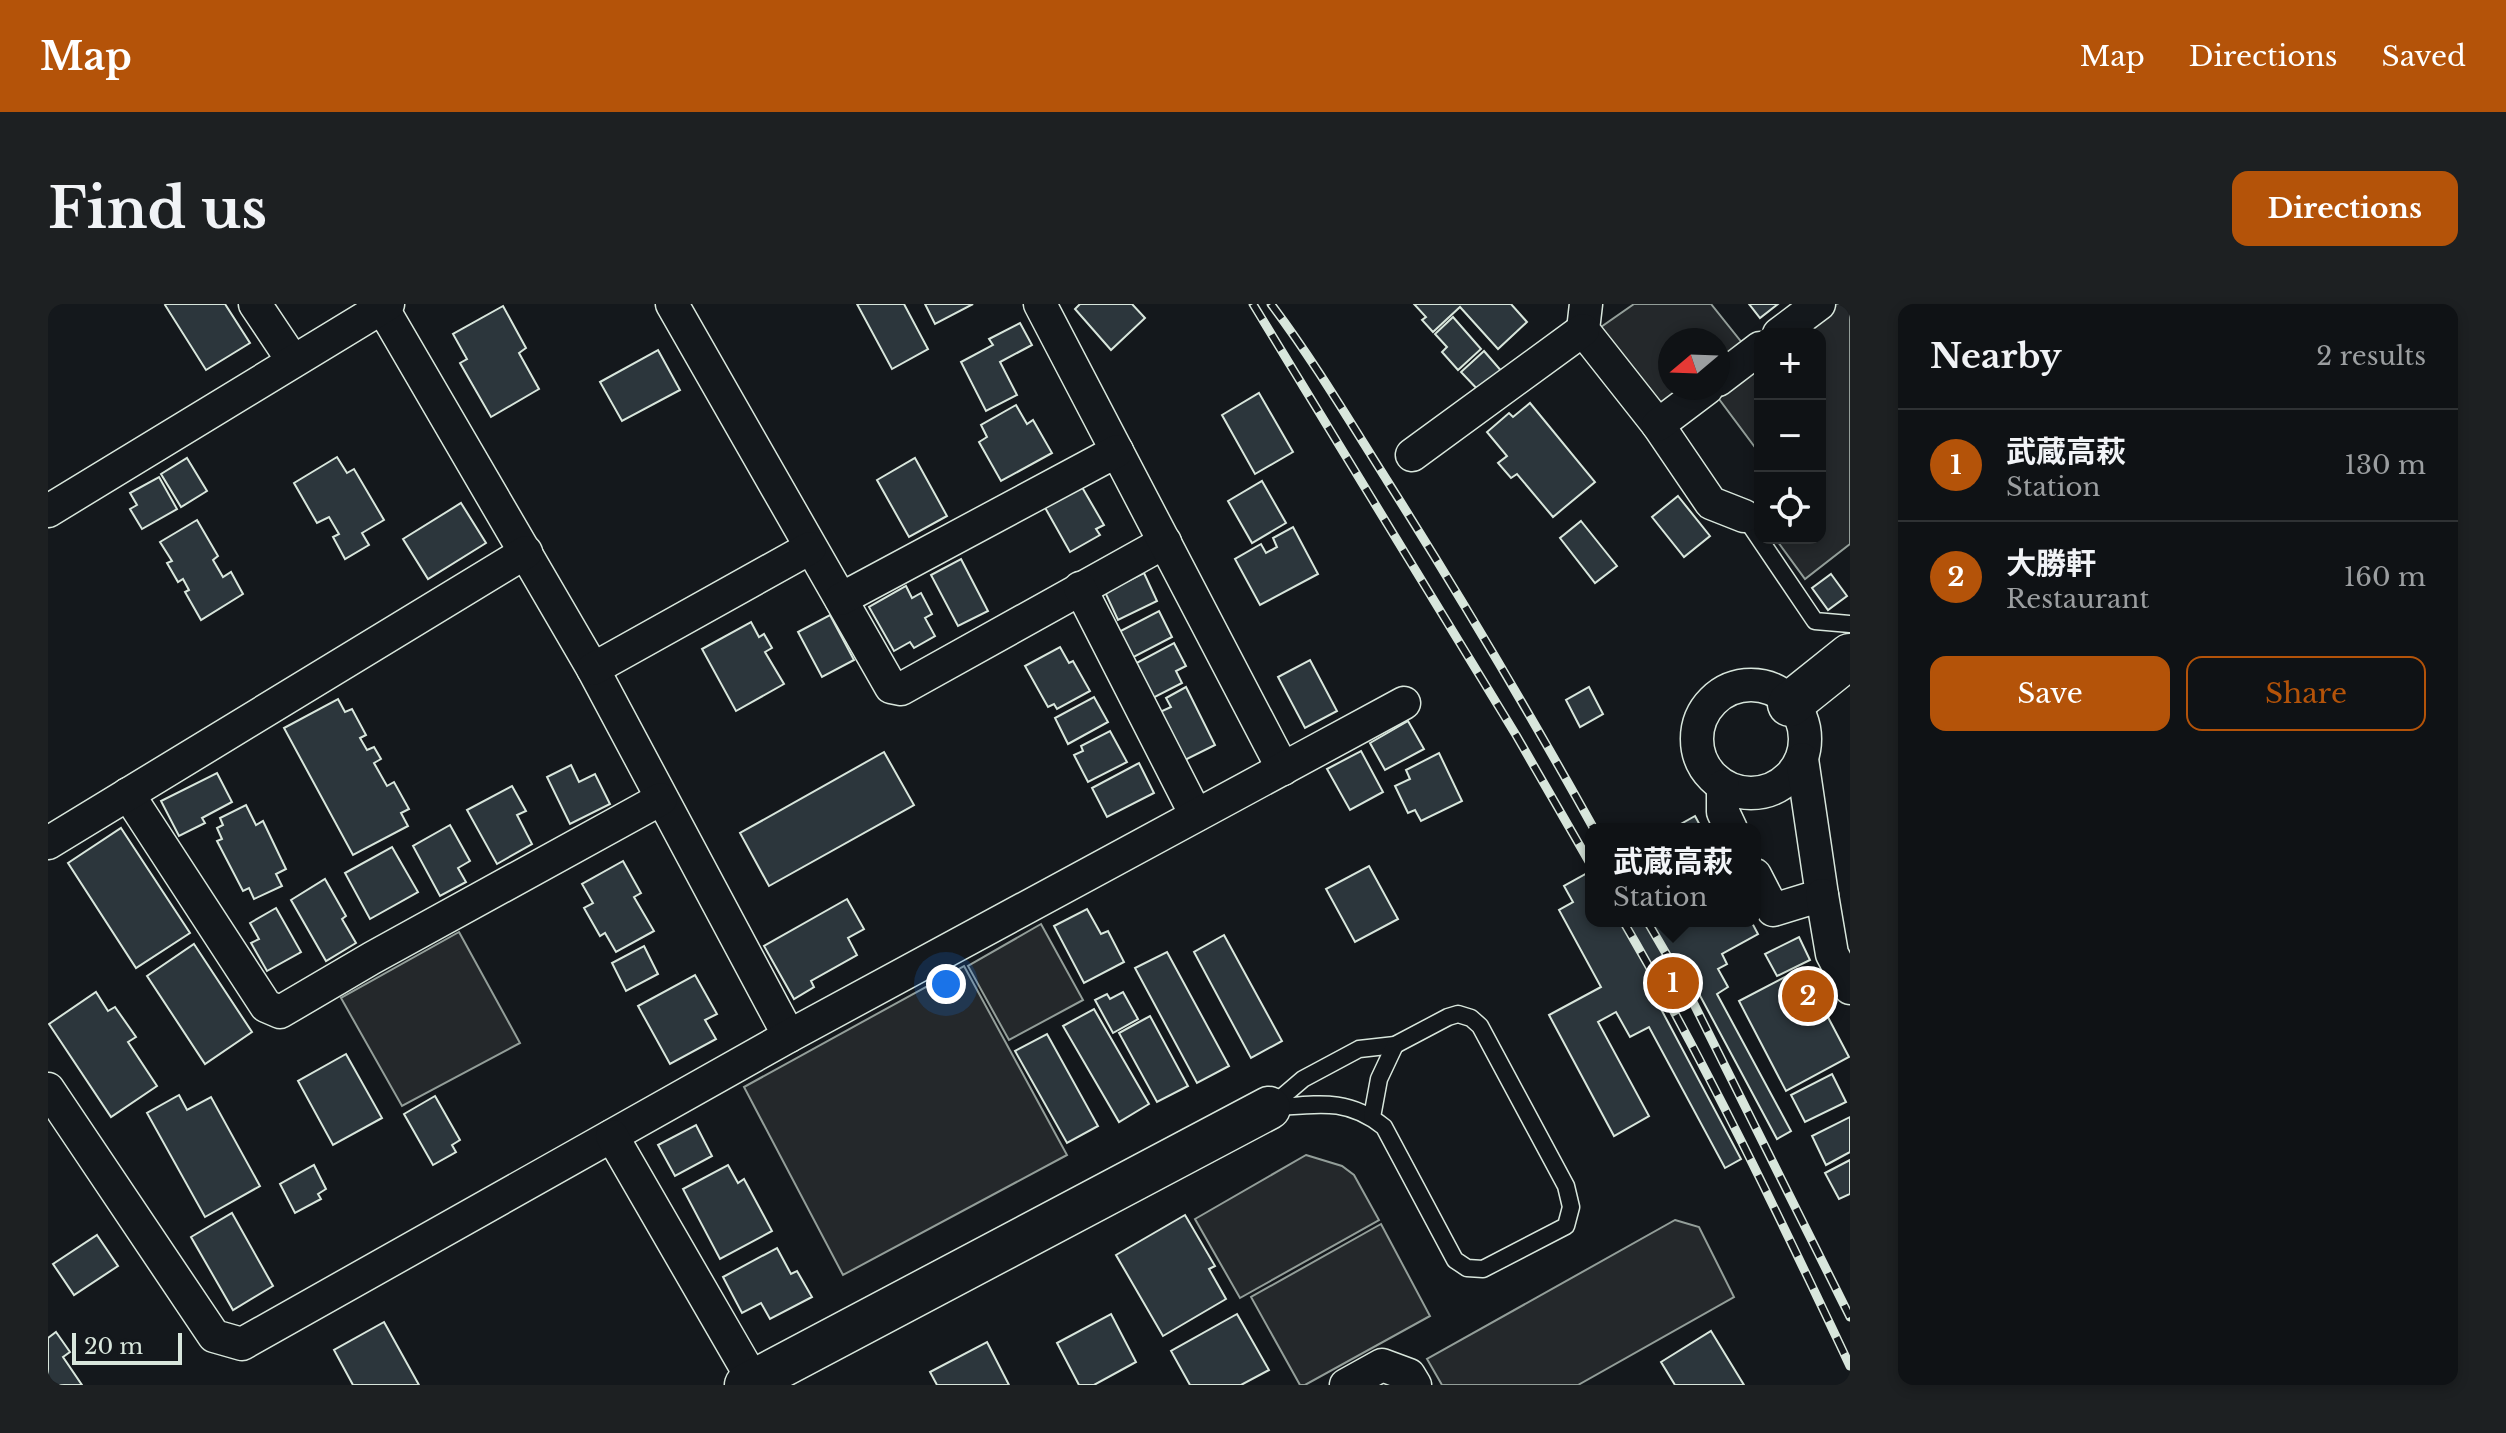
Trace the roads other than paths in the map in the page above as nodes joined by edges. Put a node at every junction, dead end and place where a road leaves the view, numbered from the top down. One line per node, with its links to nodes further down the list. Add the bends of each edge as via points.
1 (255, 304): 9 (street)
2 (672, 304): 18 (street)
3 (1040, 304): 13 (street)
4 (1819, 304): 7 (street)
5 (385, 306): 9 (street); 19 (street)
6 (1585, 317): 12 (street); 14 (street)
7 (1787, 328)
8 (1754, 353): 10 (street)
9 (293, 361): 15 (street)
10 (1730, 371)
11 (1691, 400): 12 (street)
12 (1658, 425): 16 (street, via 1711,503)
13 (1117, 451): 17 (street); 21 (street)
14 (1412, 455)
15 (48, 511)
16 (1744, 516): 22 (lane, via 1815,621)
17 (1165, 542): 20 (street); 28 (street)
18 (810, 548): 21 (street); 24 (street)
19 (526, 552): 24 (street); 30 (street)
20 (1080, 588): 21 (street, via 901,689 891,687); 32 (street)
21 (841, 599)
22 (1850, 624)
23 (1850, 656): 26 (main road)
24 (593, 669): 31 (street)
25 (1404, 703): 28 (street)
26 (1790, 704): 27 (street, via 1803,724); 29 (street, via 1767,687 1750,685 1718,696 1705,709 1698,734 1701,760)
27 (1802, 759): 29 (street, via 1782,784 1769,790 1738,792); 36 (street)
28 (1283, 769): 32 (street)
29 (1723, 786): 33 (street)
30 (128, 794): 31 (street, via 266,1006 280,1012); 34 (street)
31 (661, 799): 38 (street)
32 (1196, 815): 38 (street)
33 (1728, 823)
34 (48, 843)
35 (1761, 887): 36 (street, via 1773,910)
36 (1822, 895): 37 (street, via 1832,954)
37 (1850, 988)
38 (789, 1036): 43 (street)
39 (1395, 1045): 41 (lane, via 1359,1049 1303,1079); 42 (lane, via 1379,1079); 42 (lane, via 1458,1014 1480,1026 1566,1186 1571,1207 1566,1226 1483,1269 1467,1268 1455,1260 1384,1127)
40 (48, 1089): 43 (street, via 214,1336 242,1344)
41 (1269, 1108): 42 (lane, via 1334,1103); 44 (street)
42 (1372, 1117)
43 (612, 1136): 44 (street)
44 (752, 1384)
45 (1346, 1385): 46 (street, via 1382,1365 1409,1375)
46 (1415, 1385)

